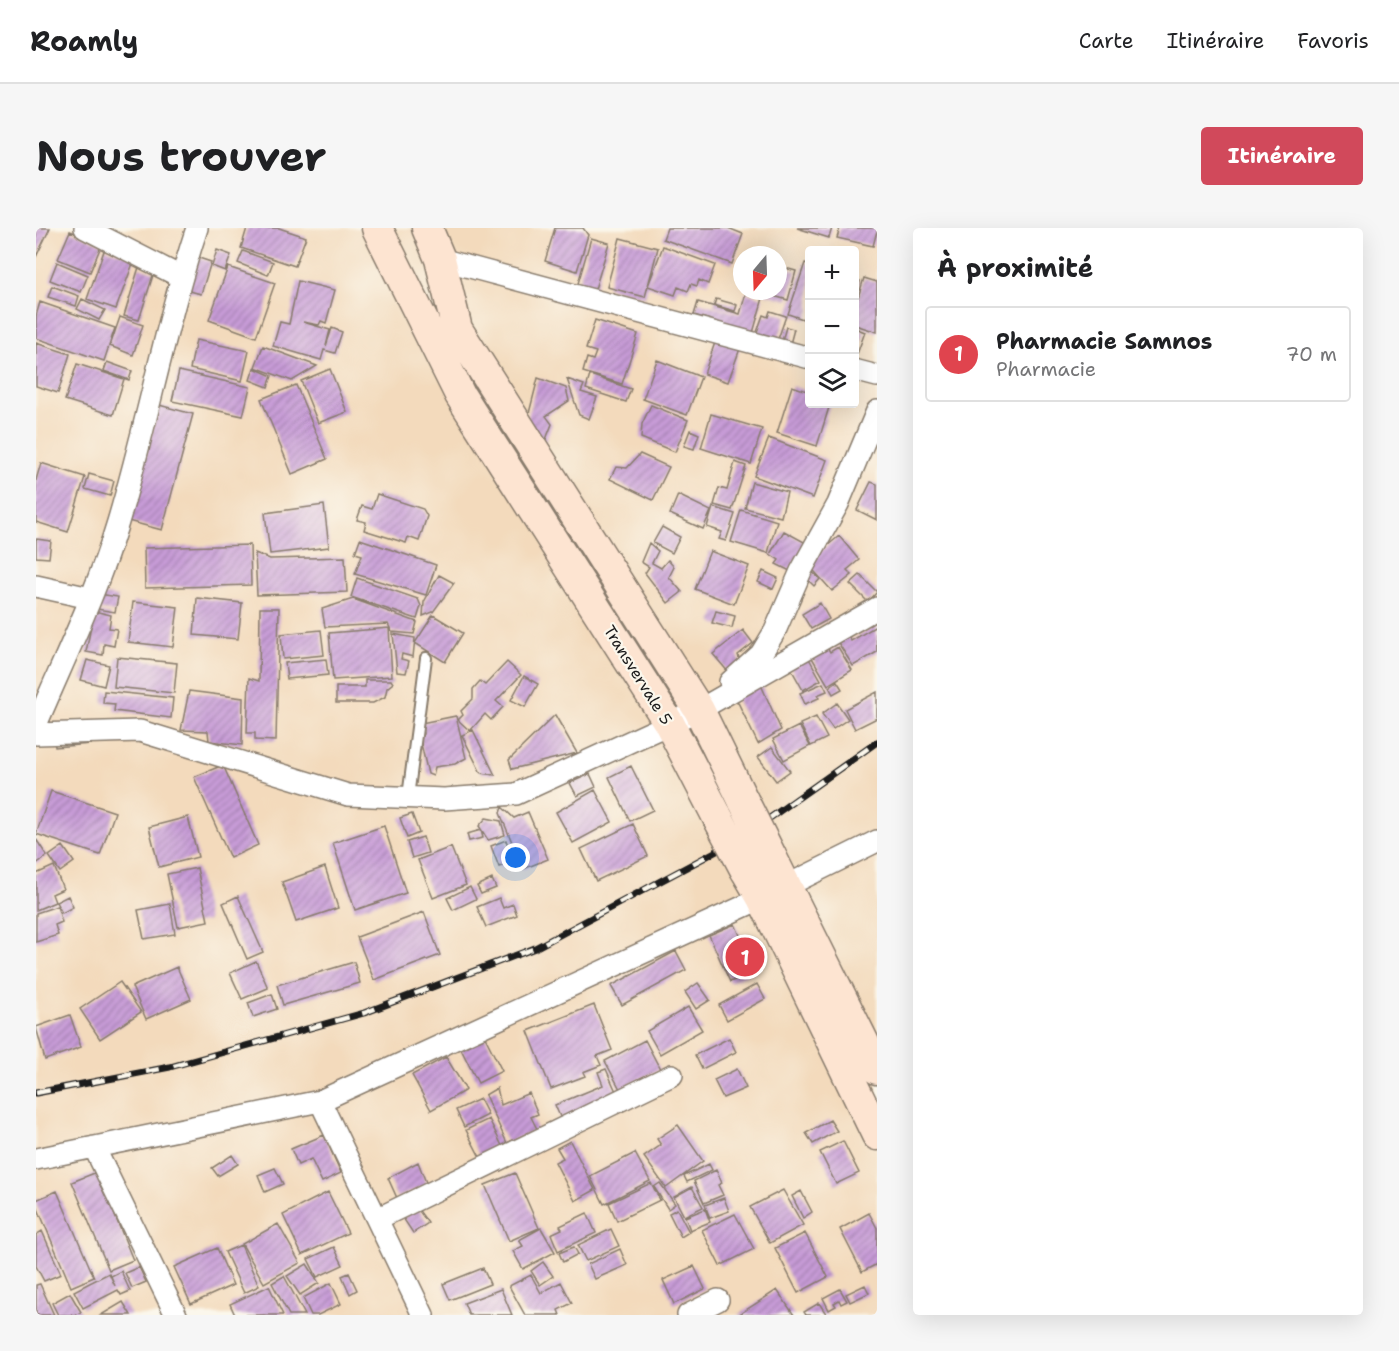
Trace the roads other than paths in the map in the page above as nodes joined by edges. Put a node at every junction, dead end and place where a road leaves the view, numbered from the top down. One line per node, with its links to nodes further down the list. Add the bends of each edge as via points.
1 (85, 228): 6 (street)
2 (197, 228): 6 (street)
3 (377, 228): 16 (main road, Transvervale 5, via 460,395)
4 (427, 228): 5 (main road, Transvervale 5)
5 (440, 259): 7 (street); 15 (main road, Transvervale 5, via 458,329)
6 (181, 277): 12 (street, via 118,524)
7 (805, 357)
8 (859, 371): 9 (street)
9 (877, 376)
10 (877, 411): 15 (street, via 838,504 801,571 775,632 761,654)
11 (36, 586): 12 (street)
12 (90, 598): 17 (street)
13 (877, 608): 15 (street)
14 (426, 658): 19 (lane)
15 (699, 710): 16 (street); 21 (main road, Transvervale 5, bridge, via 744,802)
16 (669, 723): 19 (street, via 516,794); 21 (main road, Transvervale 5, bridge, via 717,816)
17 (36, 725)
18 (36, 734): 19 (street, via 140,731 348,795)
19 (408, 797)
20 (877, 841): 22 (street)
21 (758, 862): 22 (main road, Transvervale 5)
22 (774, 892): 23 (main road, Transvervale 5); 25 (street); 26 (main road, Transvervale 5)
23 (877, 1069)
24 (672, 1075): 29 (street)
25 (320, 1101): 27 (street); 29 (street)
26 (877, 1135)
27 (94, 1147): 28 (street); 31 (street)
28 (36, 1159)
29 (377, 1219): 32 (street)
30 (718, 1300): 33 (street)
31 (176, 1315)
32 (423, 1315)
33 (688, 1315)

